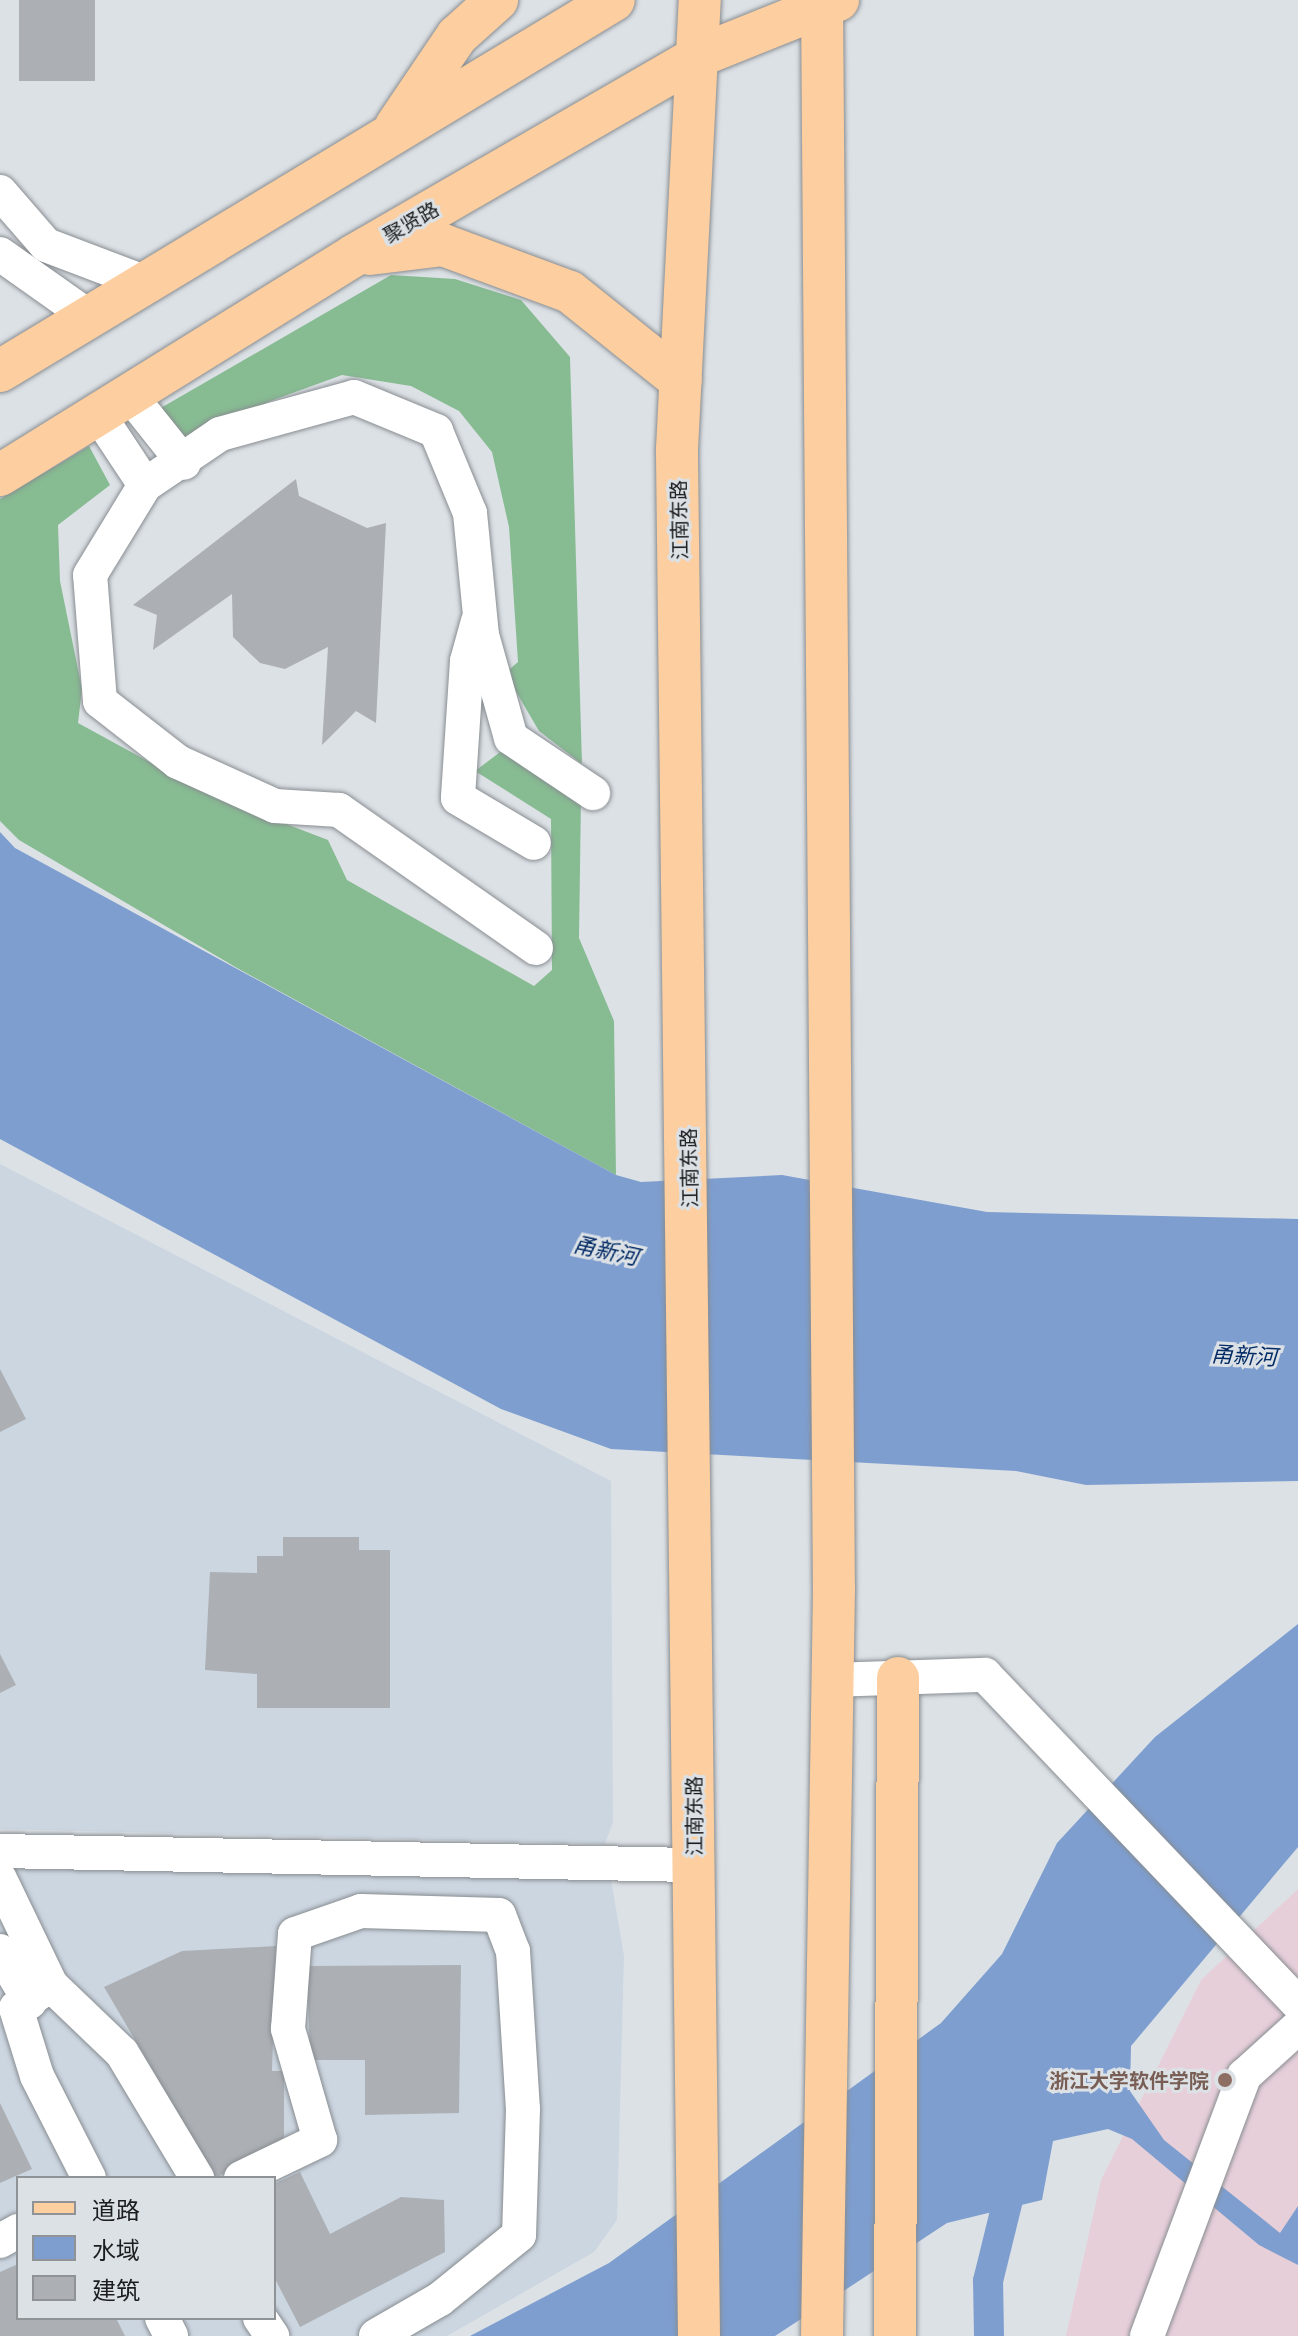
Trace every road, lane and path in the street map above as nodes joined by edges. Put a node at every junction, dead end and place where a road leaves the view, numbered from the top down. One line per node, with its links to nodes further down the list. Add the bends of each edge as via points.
1 (497, 0): 6 (main road, via 457,36)
2 (614, 0): 6 (main road)
3 (700, 0): 5 (main road, 江南东路)
4 (827, 2): 5 (main road, 聚贤路); 23 (main road)
5 (699, 56): 9 (main road, 聚贤路); 13 (main road, 江南东路)
6 (388, 138): 10 (main road)
7 (0, 192): 10 (street, via 46,245)
8 (0, 254): 11 (street)
9 (353, 256): 13 (main road, via 443,245 570,292); 14 (main road, 聚贤路)
10 (146, 283): 11 (main road)
11 (75, 326): 12 (main road)
12 (0, 371)
13 (681, 381): 25 (main road, 江南东路)
14 (114, 404): 15 (street); 16 (main road, 聚贤路); 17 (street)
15 (184, 463): 17 (street); 18 (street, via 220,434 354,397 436,431 470,513)
16 (0, 475)
17 (145, 485): 21 (street, via 90,575 100,701 178,762 275,806 339,810)
18 (480, 613): 19 (street, via 511,738); 20 (street, via 467,661 458,798)
19 (593, 793)
20 (534, 843)
21 (536, 948)
22 (898, 1678): 23 (street); 29 (street, via 985,1675); 37 (main road)
23 (832, 1680): 34 (main road)
24 (0, 1851): 25 (street)
25 (694, 1865): 36 (main road, 江南东路)
26 (0, 1879): 28 (street)
27 (0, 1951): 28 (street)
28 (24, 1996): 31 (street, via 37,2076); 32 (street, via 122,2053)
29 (1298, 2004)
30 (1298, 2027): 38 (street, via 1244,2076)
31 (88, 2176)
32 (196, 2176)
33 (245, 2176): 35 (street, via 320,2140 288,2029 295,1934 361,1911 499,1915 513,1951 523,2109 519,2235 440,2299)
34 (822, 2334)
35 (376, 2336)
36 (699, 2336)
37 (895, 2336)
38 (1147, 2336)

